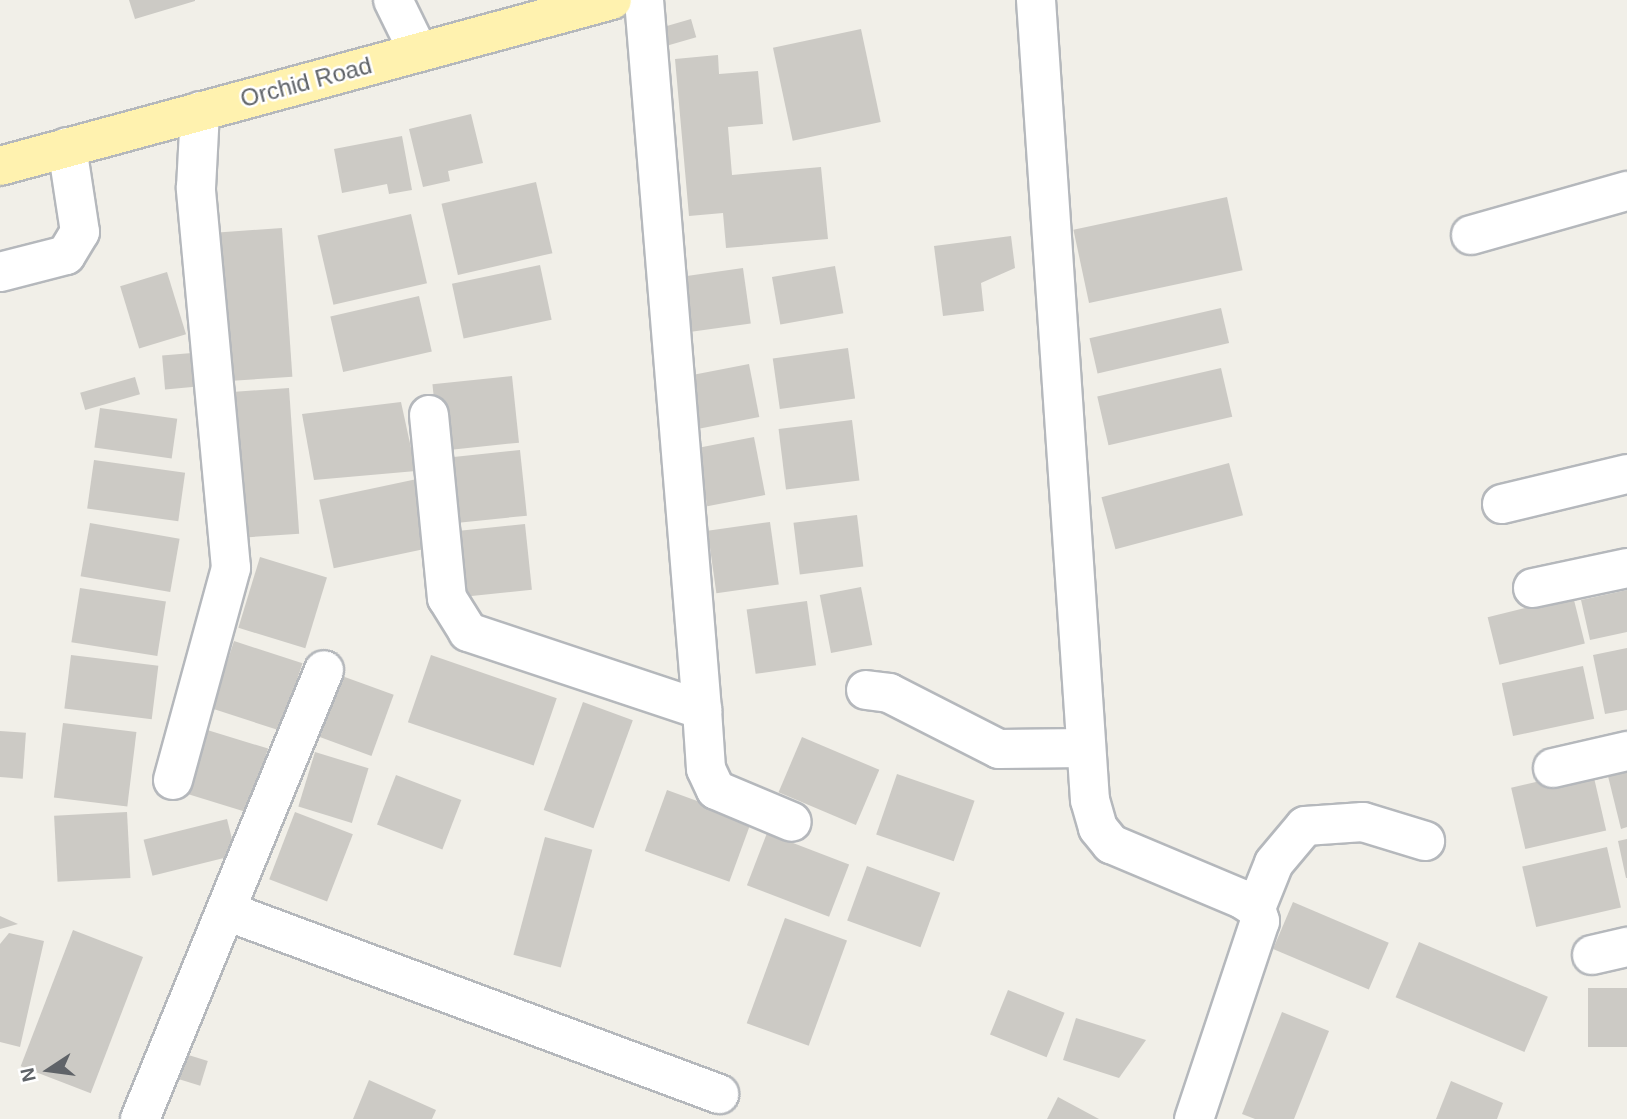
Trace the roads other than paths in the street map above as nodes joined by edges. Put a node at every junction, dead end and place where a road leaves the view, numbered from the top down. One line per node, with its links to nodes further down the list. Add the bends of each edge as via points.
1 (393, 0): 5 (street)
2 (612, 0): 5 (main road, Orchid Road)
3 (644, 0): 19 (street)
4 (1036, 0): 20 (street)
5 (418, 51): 6 (main road, Orchid Road)
6 (200, 111): 7 (main road, Orchid Road); 23 (street, via 196,188 231,568)
7 (67, 147): 8 (main road, Orchid Road); 11 (street, via 80,232 66,255)
8 (0, 166)
9 (1627, 191): 10 (street)
10 (1471, 235)
11 (0, 272)
12 (429, 415): 19 (street, via 447,598 468,632)
13 (1627, 474): 14 (street)
14 (1502, 505)
15 (1627, 568): 16 (street)
16 (1533, 588)
17 (324, 670): 27 (street)
18 (866, 690): 20 (street, via 889,693 999,749)
19 (702, 710): 24 (street, via 706,769 716,790)
20 (1085, 748): 26 (street, via 1090,800 1111,844)
21 (1627, 751): 22 (street)
22 (1553, 768)
23 (173, 780)
24 (792, 822)
25 (1425, 841): 26 (street, via 1363,822 1305,826 1274,863)
26 (1256, 908): 30 (street, via 1257,938)
27 (229, 912): 28 (street); 29 (street)
28 (719, 1094)
29 (140, 1119)
30 (1194, 1119)

